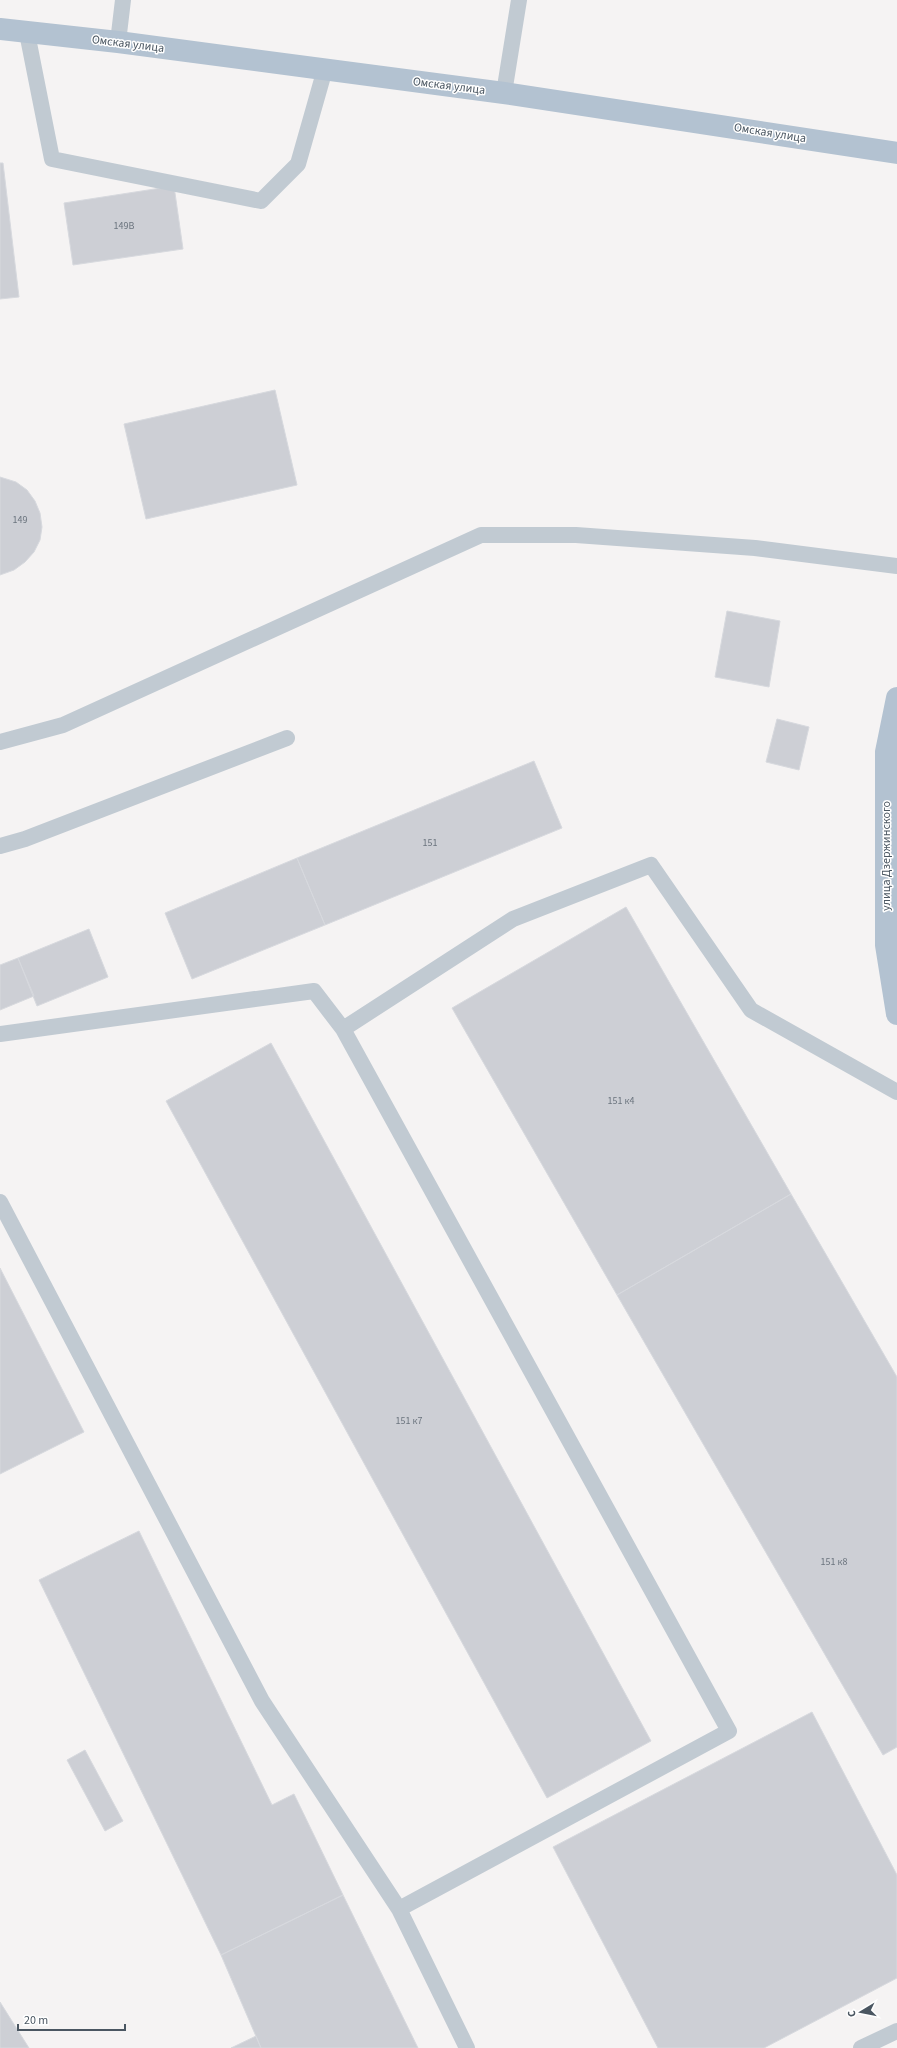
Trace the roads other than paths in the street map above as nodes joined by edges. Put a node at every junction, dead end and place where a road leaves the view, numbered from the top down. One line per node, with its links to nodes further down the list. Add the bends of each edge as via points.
1 (123, 0): 5 (lane)
2 (519, 0): 7 (lane)
3 (0, 29): 4 (main road, Омская улица)
4 (27, 33): 5 (main road, Омская улица); 6 (lane, via 52,159 261,201 298,164)
5 (118, 42): 6 (main road, Омская улица)
6 (325, 69): 7 (main road, Омская улица)
7 (504, 93): 8 (main road, Омская улица)
8 (897, 153)
9 (897, 566): 12 (lane, via 748,547 576,535 481,535 63,725)
10 (897, 698): 14 (main road, улица Дзержинского, via 886,752)
11 (287, 738): 13 (lane, via 25,839)
12 (0, 742)
13 (0, 846)
14 (892, 944): 15 (main road, улица Дзержинского)
15 (897, 1014)
16 (343, 1029): 17 (lane, via 314,991); 18 (lane, via 513,919 652,865 751,1010); 20 (lane, via 728,1731)
17 (0, 1034)
18 (897, 1092)
19 (0, 1202): 20 (lane, via 262,1701)
20 (399, 1909): 22 (lane)
21 (897, 2030): 23 (lane)
22 (467, 2048)
23 (861, 2048)

